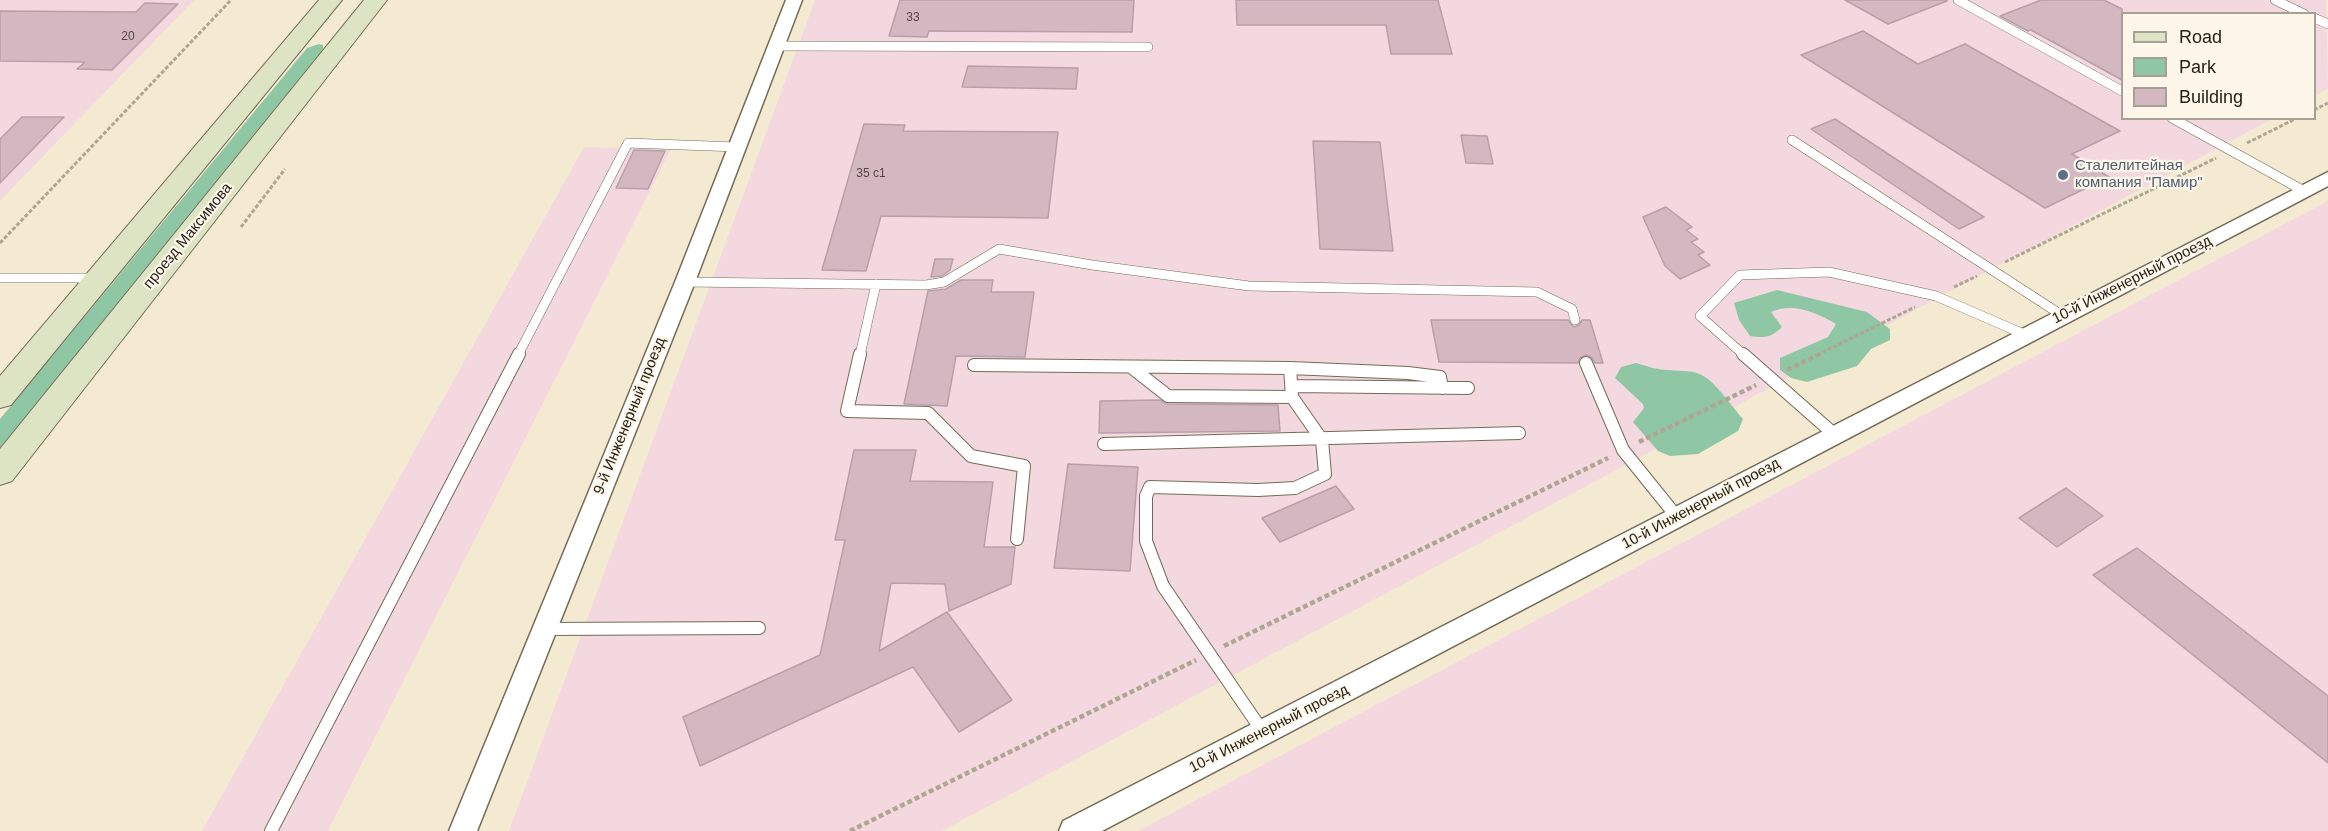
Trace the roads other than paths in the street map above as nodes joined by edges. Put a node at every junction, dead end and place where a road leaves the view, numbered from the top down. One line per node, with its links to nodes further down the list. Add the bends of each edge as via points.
1 (331, 0): 7 (main road)
2 (376, 0): 8 (main road, проезд Максимова)
3 (794, 0): 9 (street, 9-й Инженерный проезд)
4 (1958, 0): 11 (lane)
5 (2275, 0): 6 (lane)
6 (2300, 12)
7 (306, 30): 8 (main road); 18 (main road)
8 (353, 30): 36 (main road, проезд Максимова)
9 (777, 46): 10 (lane); 14 (street, 9-й Инженерный проезд)
10 (1148, 47)
11 (2121, 90)
12 (2176, 120): 16 (lane)
13 (1792, 140): 21 (lane)
14 (737, 147): 19 (street, 9-й Инженерный проезд); 42 (lane, via 627,143)
15 (2328, 178): 16 (street, 10-й Инженерный проезд)
16 (2304, 191): 21 (street, 10-й Инженерный проезд)
17 (0, 278): 18 (lane)
18 (99, 278): 31 (main road)
19 (685, 282): 20 (lane); 40 (street, 9-й Инженерный проезд)
20 (876, 284): 22 (lane, via 944,282 999,249 1249,286 1537,292 1572,309); 38 (lane, via 847,411 928,413 971,456 1024,466)
21 (2062, 316): 23 (street, 10-й Инженерный проезд)
22 (1575, 320)
23 (2026, 335): 33 (street, 10-й Инженерный проезд); 33 (lane, via 1936,296 1829,272 1740,275 1700,316)
24 (1586, 363): 37 (lane, via 1623,450)
25 (974, 366): 26 (lane)
26 (1130, 367): 27 (lane); 30 (lane, via 1168,396)
27 (1290, 368): 28 (lane, via 1440,377); 30 (lane)
28 (1442, 388): 29 (lane); 30 (lane)
29 (1468, 388)
30 (1293, 391): 34 (lane)
31 (0, 397)
32 (1519, 433): 34 (lane)
33 (1835, 435): 37 (street, 10-й Инженерный проезд)
34 (1322, 440): 35 (lane); 41 (lane, via 1325,474 1295,488 1150,487 1146,496 1146,542 1163,586)
35 (1104, 444)
36 (0, 472)
37 (1677, 517): 41 (street, 10-й Инженерный проезд)
38 (1017, 539)
39 (759, 628): 40 (lane)
40 (544, 629): 43 (street, 9-й Инженерный проезд)
41 (1263, 732): 44 (street, 10-й Инженерный проезд)
42 (271, 831)
43 (463, 831)
44 (1073, 831)

